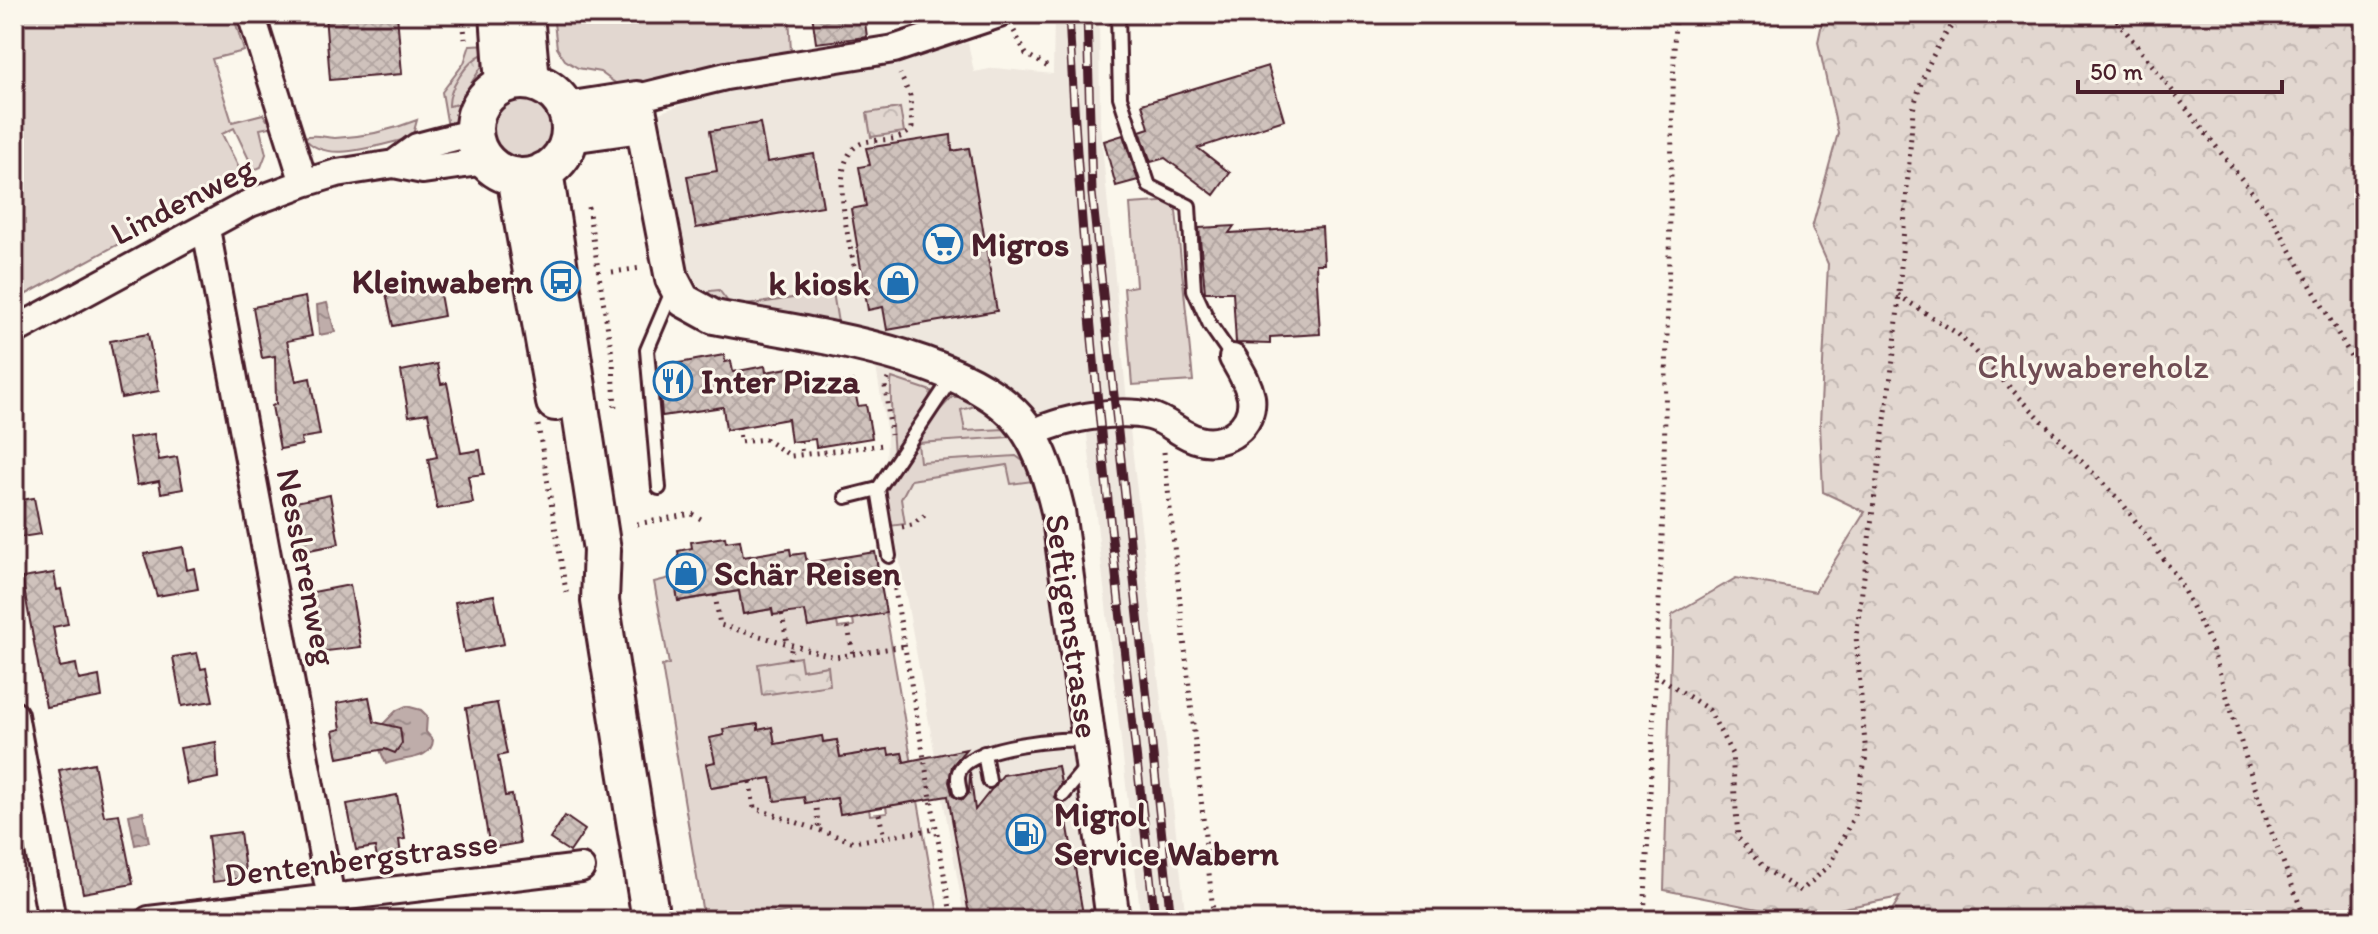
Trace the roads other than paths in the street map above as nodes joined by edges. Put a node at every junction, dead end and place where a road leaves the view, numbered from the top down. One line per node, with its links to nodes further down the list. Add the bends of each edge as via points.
1 (251, 14): 10 (street)
2 (499, 14): 6 (main road)
3 (525, 14): 6 (main road)
4 (1118, 14): 14 (lane, via 1120,97 1149,186 1189,206 1194,290)
5 (1006, 21): 7 (street, via 883,51 726,76)
6 (518, 83): 8 (main road, via 546,87); 9 (main road, via 481,103)
7 (639, 112): 8 (street); 12 (street)
8 (568, 123): 9 (main road, via 565,151)
9 (505, 160): 10 (street, Lindenweg, via 417,147 394,164); 31 (main road, via 602,550 585,605)
10 (304, 183): 11 (street, Lindenweg, via 250,203)
11 (206, 229): 13 (street, Lindenweg); 28 (street, Nesslerenweg)
12 (674, 286): 15 (street, Seftigenstrasse, via 688,305 714,317 898,356); 17 (lane, via 647,350)
13 (14, 331)
14 (1233, 358): 16 (street, via 1248,385 1250,410 1239,430 1219,442 1193,439 1149,415 1128,414 1050,424)
15 (953, 376): 16 (street, Seftigenstrasse, via 1010,410); 18 (lane)
16 (1030, 435): 22 (street, Seftigenstrasse, via 1058,511)
17 (659, 488)
18 (878, 489): 19 (lane); 20 (lane)
19 (846, 497)
20 (889, 556)
21 (14, 715): 29 (street)
22 (1090, 750): 23 (lane, via 1063,739); 26 (lane); 32 (street, Seftigenstrasse)
23 (984, 753): 24 (lane); 25 (lane, via 962,767)
24 (989, 781)
25 (960, 791)
26 (1063, 795)
27 (581, 868): 28 (street, Dentenbergstrasse)
28 (334, 908): 30 (street, Dentenbergstrasse)
29 (52, 920)
30 (149, 920)
31 (651, 920)
32 (1113, 920)

